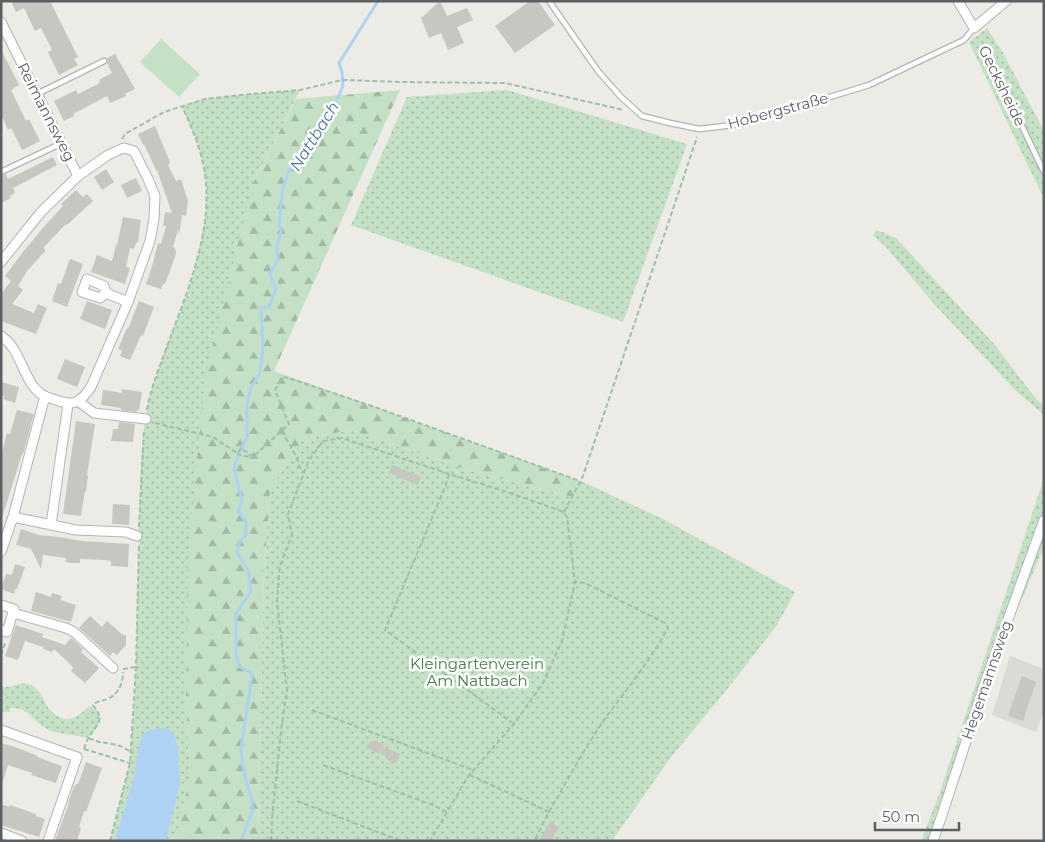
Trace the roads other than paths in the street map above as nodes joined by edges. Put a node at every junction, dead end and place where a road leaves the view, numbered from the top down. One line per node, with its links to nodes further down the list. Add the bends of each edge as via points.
1 (549, 1): 5 (lane, Hobergstraße, via 598,70 642,116 699,129 742,124 869,85 964,40)
2 (958, 1): 5 (street, Gecksheide)
3 (1006, 1): 5 (street, Hobergstraße)
4 (1, 22): 8 (street, Reimannsweg)
5 (974, 28)
6 (986, 51): 11 (lane, Gecksheide)
7 (104, 61): 8 (lane)
8 (37, 94): 9 (street, Reimannsweg)
9 (62, 143): 10 (lane); 12 (street, Reimannsweg)
10 (1, 172)
11 (1044, 172)
12 (78, 176): 13 (street, via 41,212); 15 (street, via 124,148 134,151 155,196 150,241)
13 (1, 262)
14 (106, 293): 15 (street)
15 (128, 302): 18 (street, via 91,387)
16 (1, 336): 17 (street, via 13,346 34,387)
17 (44, 396): 19 (street); 21 (street)
18 (78, 401): 19 (street); 20 (street, via 94,412)
19 (68, 404): 23 (street)
20 (146, 419)
21 (13, 517): 23 (street); 25 (street)
22 (1044, 520): 34 (street, Hegemannsweg)
23 (51, 525): 24 (street, via 76,530 126,532)
24 (137, 536)
25 (1, 552)
26 (1, 605): 27 (street, via 14,609)
27 (13, 613): 28 (street); 29 (street, via 74,632)
28 (4, 631)
29 (113, 668)
30 (1, 730): 33 (street, via 77,757)
31 (1, 834): 32 (street)
32 (22, 841)
33 (48, 841)
34 (932, 841)

